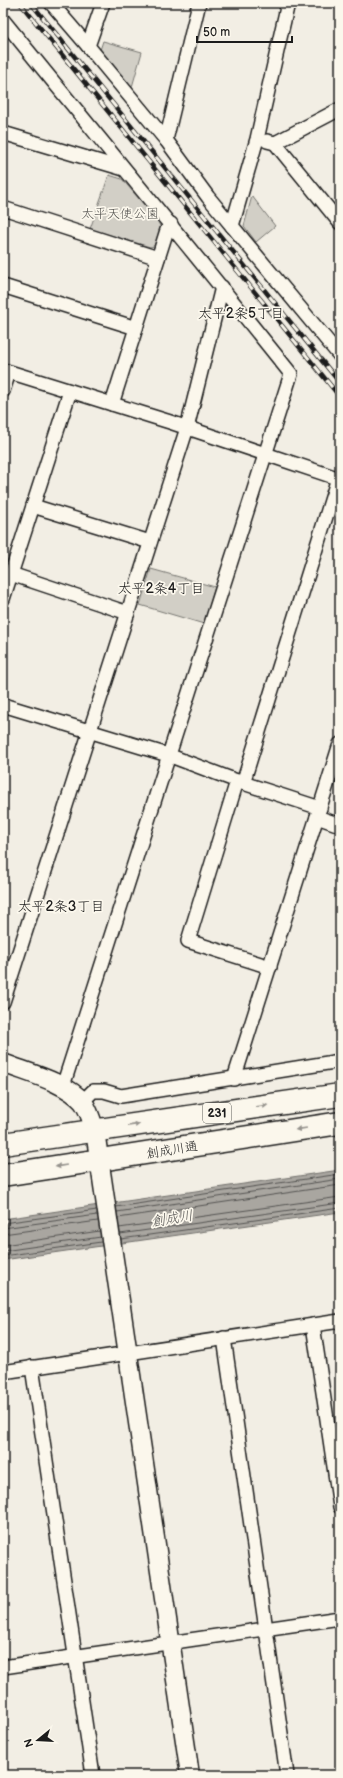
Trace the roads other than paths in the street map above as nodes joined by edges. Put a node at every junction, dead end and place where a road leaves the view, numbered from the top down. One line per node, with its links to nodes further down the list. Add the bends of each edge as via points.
1 (51, 3): 6 (street)
2 (103, 3): 6 (street)
3 (199, 3): 10 (street)
4 (288, 3): 9 (street)
5 (3, 20): 12 (street)
6 (88, 46): 10 (street)
7 (340, 109): 11 (street)
8 (3, 133): 12 (street)
9 (257, 139): 11 (street); 16 (street)
10 (166, 140): 16 (street)
11 (275, 142): 14 (street)
12 (124, 169): 15 (street)
13 (3, 208): 17 (street)
14 (340, 223)
15 (171, 224): 17 (street); 19 (street)
16 (232, 226): 21 (street)
17 (158, 258): 20 (street)
18 (3, 286): 20 (street)
19 (222, 287): 26 (street); 27 (street, via 291,374)
20 (136, 328): 25 (street)
21 (340, 356)
22 (6, 371): 23 (street); 24 (street)
23 (3, 391)
24 (70, 391): 25 (street); 29 (street)
25 (112, 404): 26 (street)
26 (187, 428): 27 (street); 30 (street)
27 (264, 454): 28 (street); 37 (street)
28 (339, 478): 38 (street)
29 (33, 506): 30 (street); 31 (street)
30 (150, 542): 33 (street)
31 (11, 574): 32 (street); 33 (street)
32 (3, 599)
33 (128, 613): 35 (street)
34 (3, 705): 35 (street)
35 (90, 730): 37 (street); 42 (street)
36 (340, 744): 39 (street)
37 (168, 755): 38 (street); 46 (street)
38 (240, 782): 39 (street); 41 (street, via 188,941)
39 (318, 812): 40 (street); 41 (street)
40 (340, 825)
41 (270, 967): 45 (street)
42 (3, 1002)
43 (340, 1061): 45 (street)
44 (3, 1063): 46 (street)
45 (234, 1079): 48 (street, via 121,1096 93,1091)
46 (62, 1086): 48 (street)
47 (340, 1095): 50 (highway, 231, one-way to 47)
48 (82, 1102): 50 (street)
49 (340, 1123): 52 (highway, 創成川通 / 231, one-way to 52)
50 (95, 1131): 51 (highway, 231); 52 (street)
51 (3, 1144)
52 (100, 1161): 53 (highway, 創成川通 / 231, one-way to 53); 57 (street)
53 (3, 1175)
54 (340, 1321): 55 (street)
55 (313, 1325): 56 (street); 60 (street)
56 (224, 1338): 57 (street); 62 (street)
57 (128, 1352): 58 (street); 63 (street)
58 (32, 1367): 59 (street); 64 (street)
59 (3, 1372)
60 (340, 1506)
61 (340, 1618): 62 (street)
62 (267, 1629): 63 (street); 68 (street)
63 (170, 1643): 64 (street); 67 (street)
64 (76, 1656): 65 (street); 66 (street)
65 (3, 1667)
66 (93, 1775)
67 (190, 1775)
68 (287, 1775)

